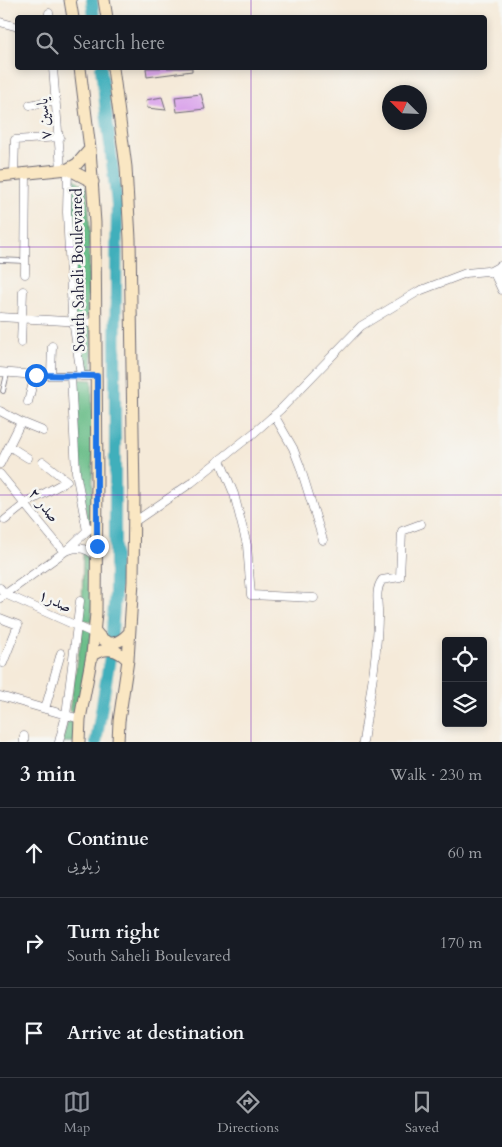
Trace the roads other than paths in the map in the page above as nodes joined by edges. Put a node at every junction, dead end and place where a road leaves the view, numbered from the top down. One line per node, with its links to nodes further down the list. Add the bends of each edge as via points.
1 (70, 0): 3 (main road)
2 (104, 0): 4 (main road)
3 (72, 15)
4 (106, 15)
5 (0, 22): 6 (street)
6 (15, 26)
7 (53, 70): 10 (street, یاسین ۷)
8 (80, 70): 13 (main road, South Saheli Boulevared)
9 (113, 70): 54 (main road, via 126,167 130,239)
10 (56, 100): 11 (street); 12 (street, یاسین ۷)
11 (30, 105)
12 (60, 137): 14 (street, یاسین ۷); 16 (street, via 15,140)
13 (90, 149): 14 (main road, via 77,164); 18 (main road, South Saheli Boulevared)
14 (65, 169): 15 (main road); 18 (main road); 29 (street, یاسین ۷)
15 (26, 173): 16 (main road); 20 (street)
16 (14, 174): 17 (main road)
17 (0, 176)
18 (93, 182): 30 (main road, South Saheli Boulevared)
19 (0, 260): 20 (lane)
20 (26, 260): 23 (street)
21 (501, 265): 22 (street); 24 (street)
22 (489, 272): 24 (street); 42 (street, via 466,273 420,290 361,326)
23 (25, 274)
24 (498, 282): 25 (street)
25 (502, 290)
26 (23, 291): 28 (street)
27 (0, 317): 28 (street)
28 (22, 319): 29 (street); 31 (street)
29 (74, 322): 30 (street); 37 (street, یاسین ۷)
30 (97, 323): 38 (main road, South Saheli Boulevared)
31 (21, 342)
32 (52, 346): 35 (street)
33 (4, 372): 34 (street); 39 (lane)
34 (36, 375): 35 (street); 40 (street)
35 (51, 375): 36 (street)
36 (71, 376): 37 (street); 56 (street, via 76,472)
37 (81, 376): 38 (street)
38 (97, 376): 53 (main road, South Saheli Boulevared)
39 (3, 391)
40 (28, 402)
41 (0, 411): 43 (street)
42 (274, 415): 47 (street); 57 (street, via 293,448)
43 (21, 422): 44 (street); 45 (street)
44 (43, 431)
45 (9, 446): 46 (street); 49 (street)
46 (28, 458)
47 (220, 460): 54 (street, via 191,484); 61 (street, via 234,494 246,538 251,595)
48 (43, 462): 51 (street, via 67,481)
49 (0, 464)
50 (1, 476): 51 (street, صدر ۲)
51 (25, 504): 52 (street); 58 (street, صدر ۲)
52 (5, 520)
53 (97, 522): 56 (street); 59 (main road, South Saheli Boulevared)
54 (134, 522): 66 (main road)
55 (421, 524): 78 (street, via 402,531 400,577 382,580 379,584 376,652)
56 (86, 532): 58 (street)
57 (323, 540)
58 (65, 551): 59 (street, via 82,548); 60 (street)
59 (97, 558): 65 (main road, South Saheli Boulevared)
60 (2, 593): 64 (street, صدر۱)
61 (314, 598)
62 (80, 601): 64 (street)
63 (0, 618): 70 (street, via 18,625)
64 (77, 626): 65 (street, صدر۱); 73 (street)
65 (95, 632): 66 (main road, via 101,640 112,643 122,641); 68 (main road, South Saheli Boulevared)
66 (130, 633): 69 (main road)
67 (62, 653): 72 (street)
68 (92, 655): 69 (main road, via 107,649 115,650); 74 (main road, South Saheli Boulevared)
69 (128, 660): 77 (main road)
70 (4, 664)
71 (0, 696): 72 (street)
72 (45, 709): 73 (street)
73 (66, 715): 74 (street); 75 (street)
74 (80, 719): 76 (main road, South Saheli Boulevared)
75 (59, 742)
76 (79, 742)
77 (118, 742)
78 (363, 742)

